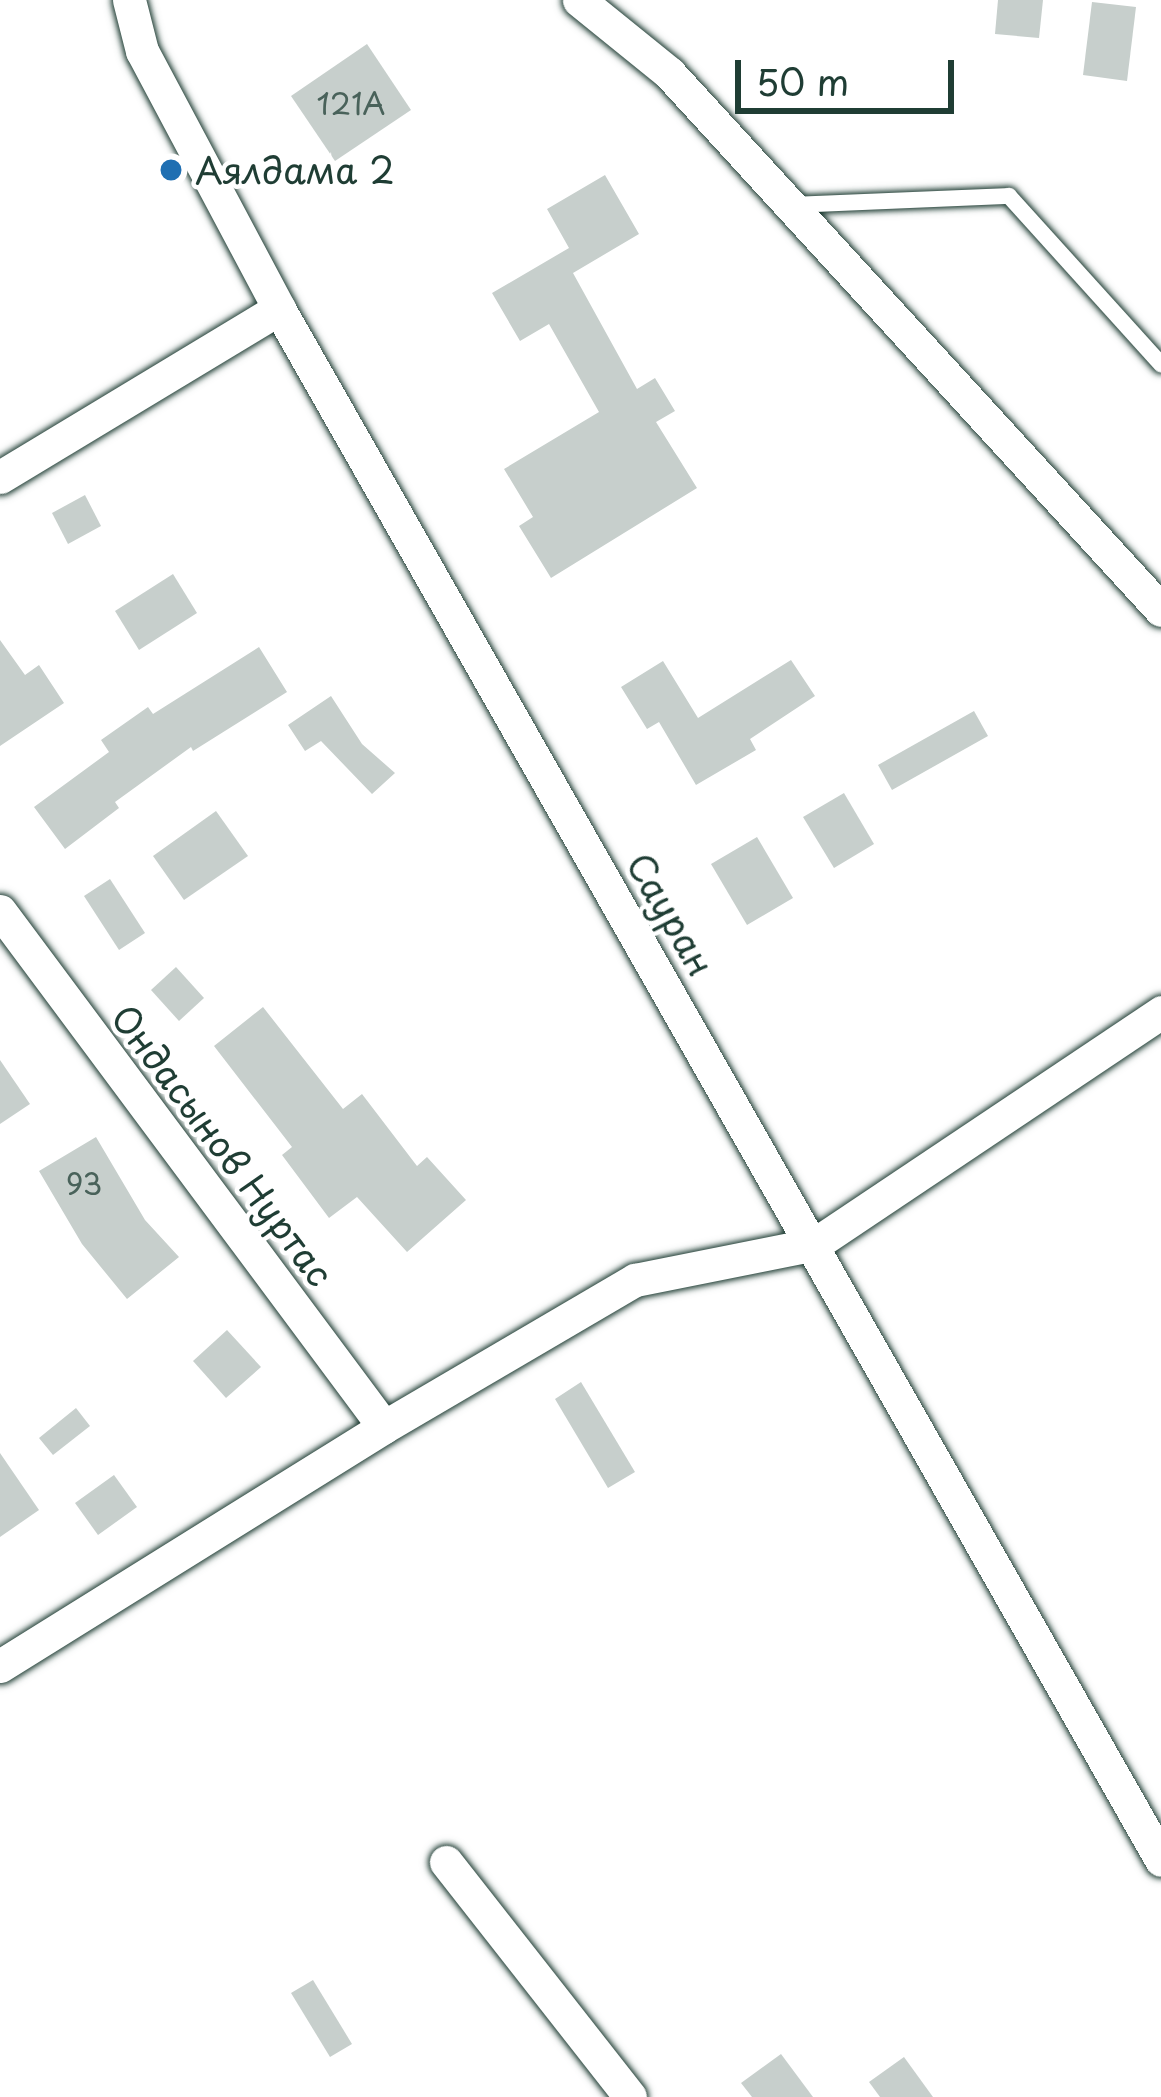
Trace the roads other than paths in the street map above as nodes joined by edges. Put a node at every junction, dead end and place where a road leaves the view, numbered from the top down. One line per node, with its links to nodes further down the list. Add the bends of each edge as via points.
1 (129, 0): 4 (street, Сауран, via 142,50)
2 (579, 0): 3 (street, via 669,73)
3 (793, 205): 5 (lane, via 1009,196); 7 (street)
4 (278, 309): 6 (street); 10 (street, Сауран)
5 (1161, 364)
6 (0, 476)
7 (1161, 610)
8 (0, 911): 11 (street, Ондасынов Нуртас)
9 (1161, 1012): 10 (street)
10 (815, 1244): 11 (street, via 635,1280); 13 (street, Сауран)
11 (384, 1427): 12 (street)
12 (0, 1666)
13 (1161, 1860)
14 (446, 1862): 15 (street)
15 (630, 2097)

